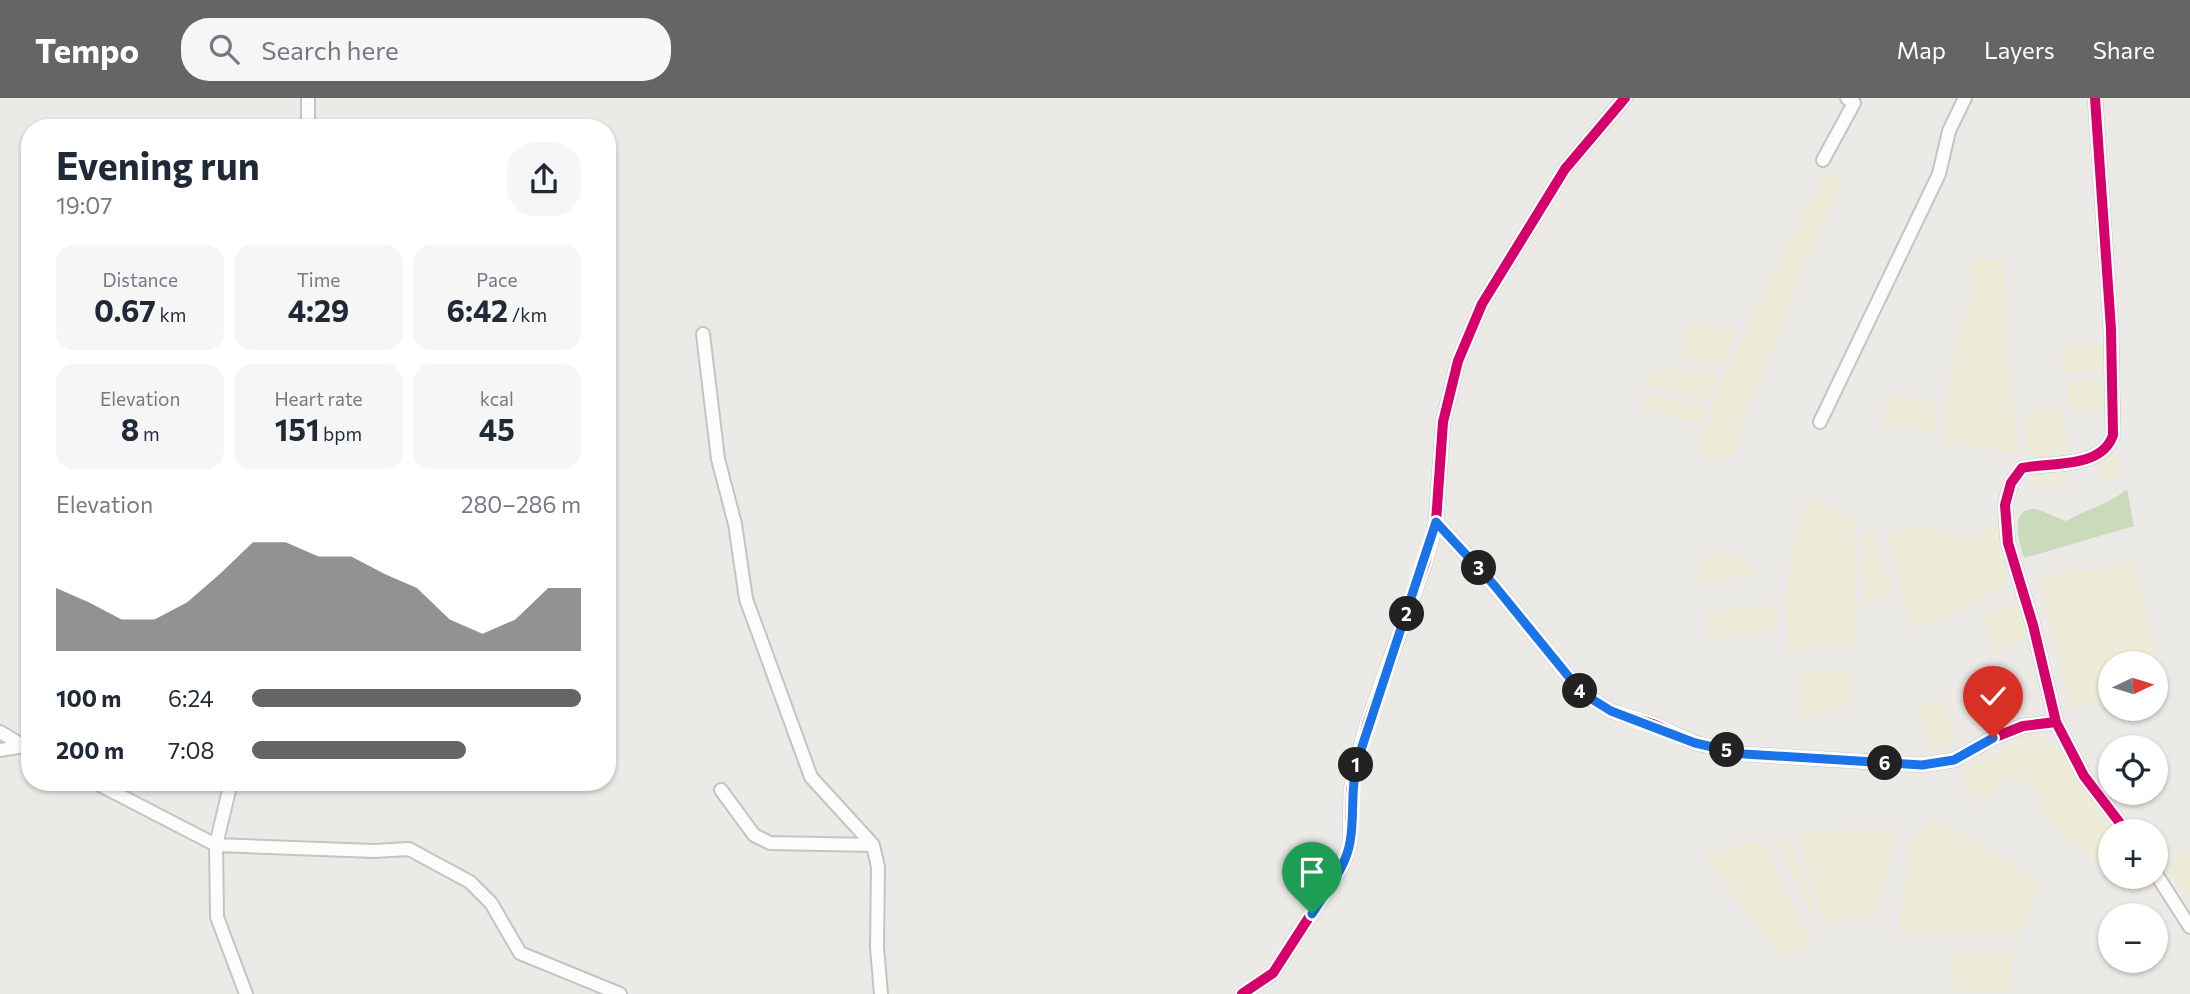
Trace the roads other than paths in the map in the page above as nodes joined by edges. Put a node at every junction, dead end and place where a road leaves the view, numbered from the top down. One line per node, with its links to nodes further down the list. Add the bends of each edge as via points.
1 (308, 98): 6 (street)
2 (1625, 98): 10 (street, via 1565,169 1482,304 1458,361 1443,422)
3 (1847, 98): 7 (street, via 1854,103)
4 (1965, 98): 9 (street, via 1949,131 1939,174)
5 (2095, 98): 11 (street, via 2111,328 2113,435 2094,458 2022,468 2011,483 2005,505 2008,543)
6 (308, 119)
7 (1823, 160)
8 (704, 334): 21 (street, via 718,459 735,524 746,599 811,777)
9 (1820, 422)
10 (1436, 522): 11 (street, via 1582,693 1611,711 1695,743 1744,754 1922,765 1954,760 2023,726); 27 (street, via 1367,724 1351,790 1350,844 1342,866 1273,973)
11 (2056, 722): 19 (street, via 2084,776)
12 (0, 732): 13 (street)
13 (21, 744)
14 (21, 748): 15 (street)
15 (0, 750)
16 (720, 790): 21 (street, via 754,835 770,843)
17 (111, 791): 20 (street)
18 (229, 791): 20 (street)
19 (2117, 819)
20 (216, 845): 24 (street, via 217,917); 25 (street, via 409,849 470,881 491,903 520,953)
21 (873, 845): 26 (street, via 878,867)
22 (2166, 889): 23 (street)
23 (2190, 927)
24 (246, 994)
25 (620, 994)
26 (881, 994)
27 (1242, 994)

